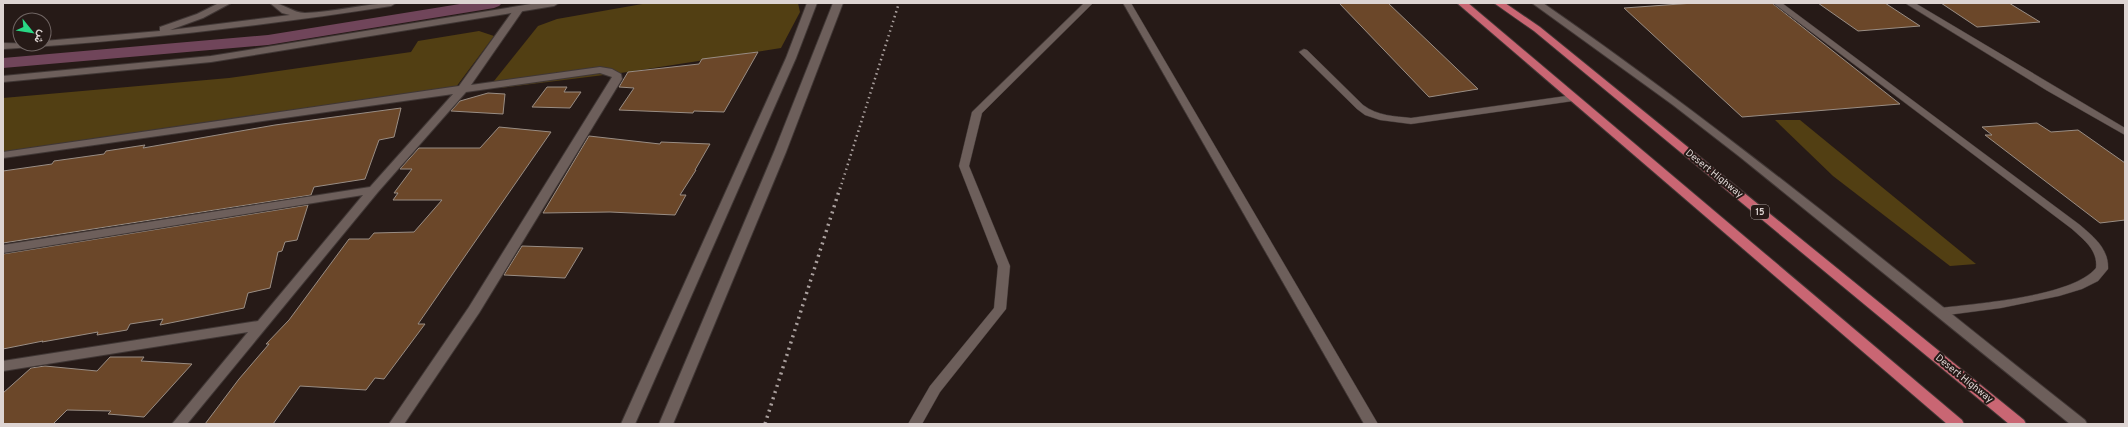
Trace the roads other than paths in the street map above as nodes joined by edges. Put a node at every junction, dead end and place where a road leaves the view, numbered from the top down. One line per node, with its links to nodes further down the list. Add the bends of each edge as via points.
1 (226, 3): 16 (street, via 178,24)
2 (275, 3): 15 (street, via 285,11)
3 (391, 3): 15 (street)
4 (554, 3): 14 (street)
5 (812, 3): 31 (street, via 791,58)
6 (838, 3): 32 (street, via 780,152)
7 (1089, 3): 33 (lane, via 977,112 964,166 1004,266 1000,309 935,389)
8 (1127, 3): 34 (lane)
9 (1462, 3): 21 (highway)
10 (1499, 3): 36 (highway, Desert Highway / 15, via 1537,29)
11 (1537, 3): 26 (street, via 1726,141)
12 (1777, 3): 26 (lane, via 2076,227 2096,247 2102,259 2102,270 2092,281 2066,291 2023,301)
13 (1910, 3): 22 (lane)
14 (518, 10): 19 (street, via 211,59); 20 (street)
15 (305, 17): 16 (street)
16 (109, 40): 17 (street)
17 (52, 44)
18 (1304, 52): 21 (lane, via 1360,107 1383,118 1411,120)
19 (3, 79)
20 (462, 90): 23 (street); 24 (street); 30 (street, via 600,70 617,76 474,310)
21 (1573, 98): 35 (highway)
22 (2125, 132)
23 (3, 155)
24 (374, 190): 25 (street); 27 (street)
25 (3, 249)
26 (1940, 312): 37 (street)
27 (260, 325): 28 (street); 29 (street)
28 (5, 367)
29 (179, 424)
30 (396, 424)
31 (628, 424)
32 (666, 424)
33 (915, 424)
34 (1371, 424)
35 (1957, 424)
36 (2019, 424)
37 (2080, 424)

